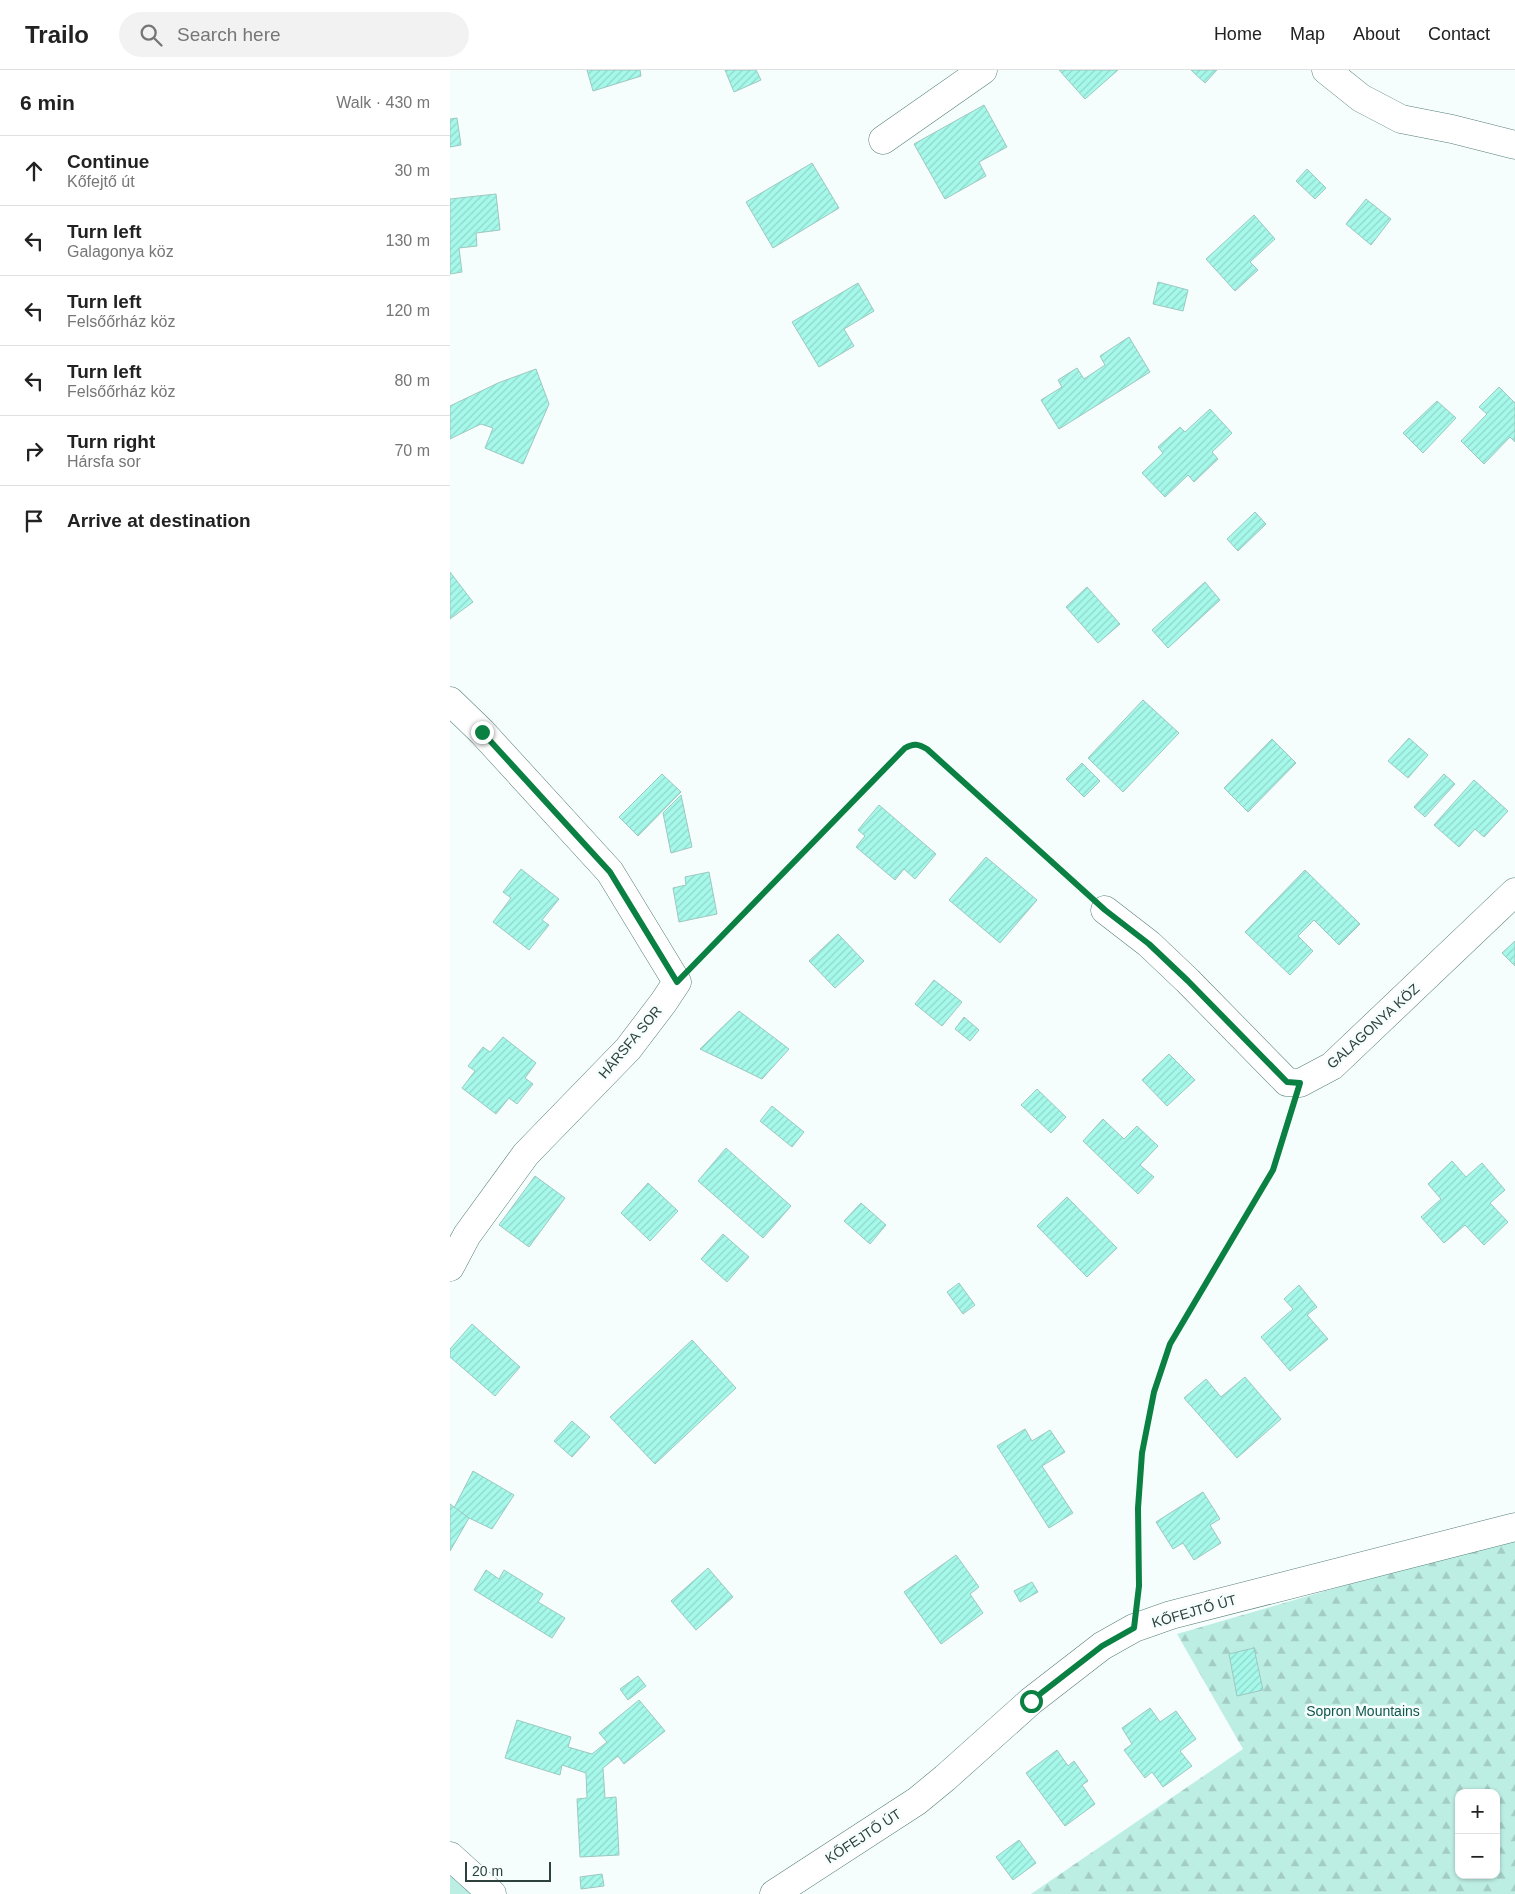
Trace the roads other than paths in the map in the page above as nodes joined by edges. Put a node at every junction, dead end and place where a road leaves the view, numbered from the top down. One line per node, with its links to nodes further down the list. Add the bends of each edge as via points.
1 (983, 70): 3 (street)
2 (1326, 70): 4 (street, via 1361,98 1401,119)
3 (883, 140)
4 (1515, 145)
5 (450, 702): 8 (street, HÁRSFA SOR, via 482,732 610,872 677,982 628,1049 526,1154 467,1235)
6 (1515, 892): 7 (street, GALAGONYA KÖZ, via 1332,1066 1300,1083 1287,1082 1149,944)
7 (1105, 910)
8 (450, 1267)
9 (1515, 1527): 12 (street, KŐFEJTŐ ÚT, via 1171,1615 1134,1628 1102,1646 1031,1701 917,1801)
10 (450, 1856): 11 (street)
11 (492, 1894)
12 (774, 1894)

